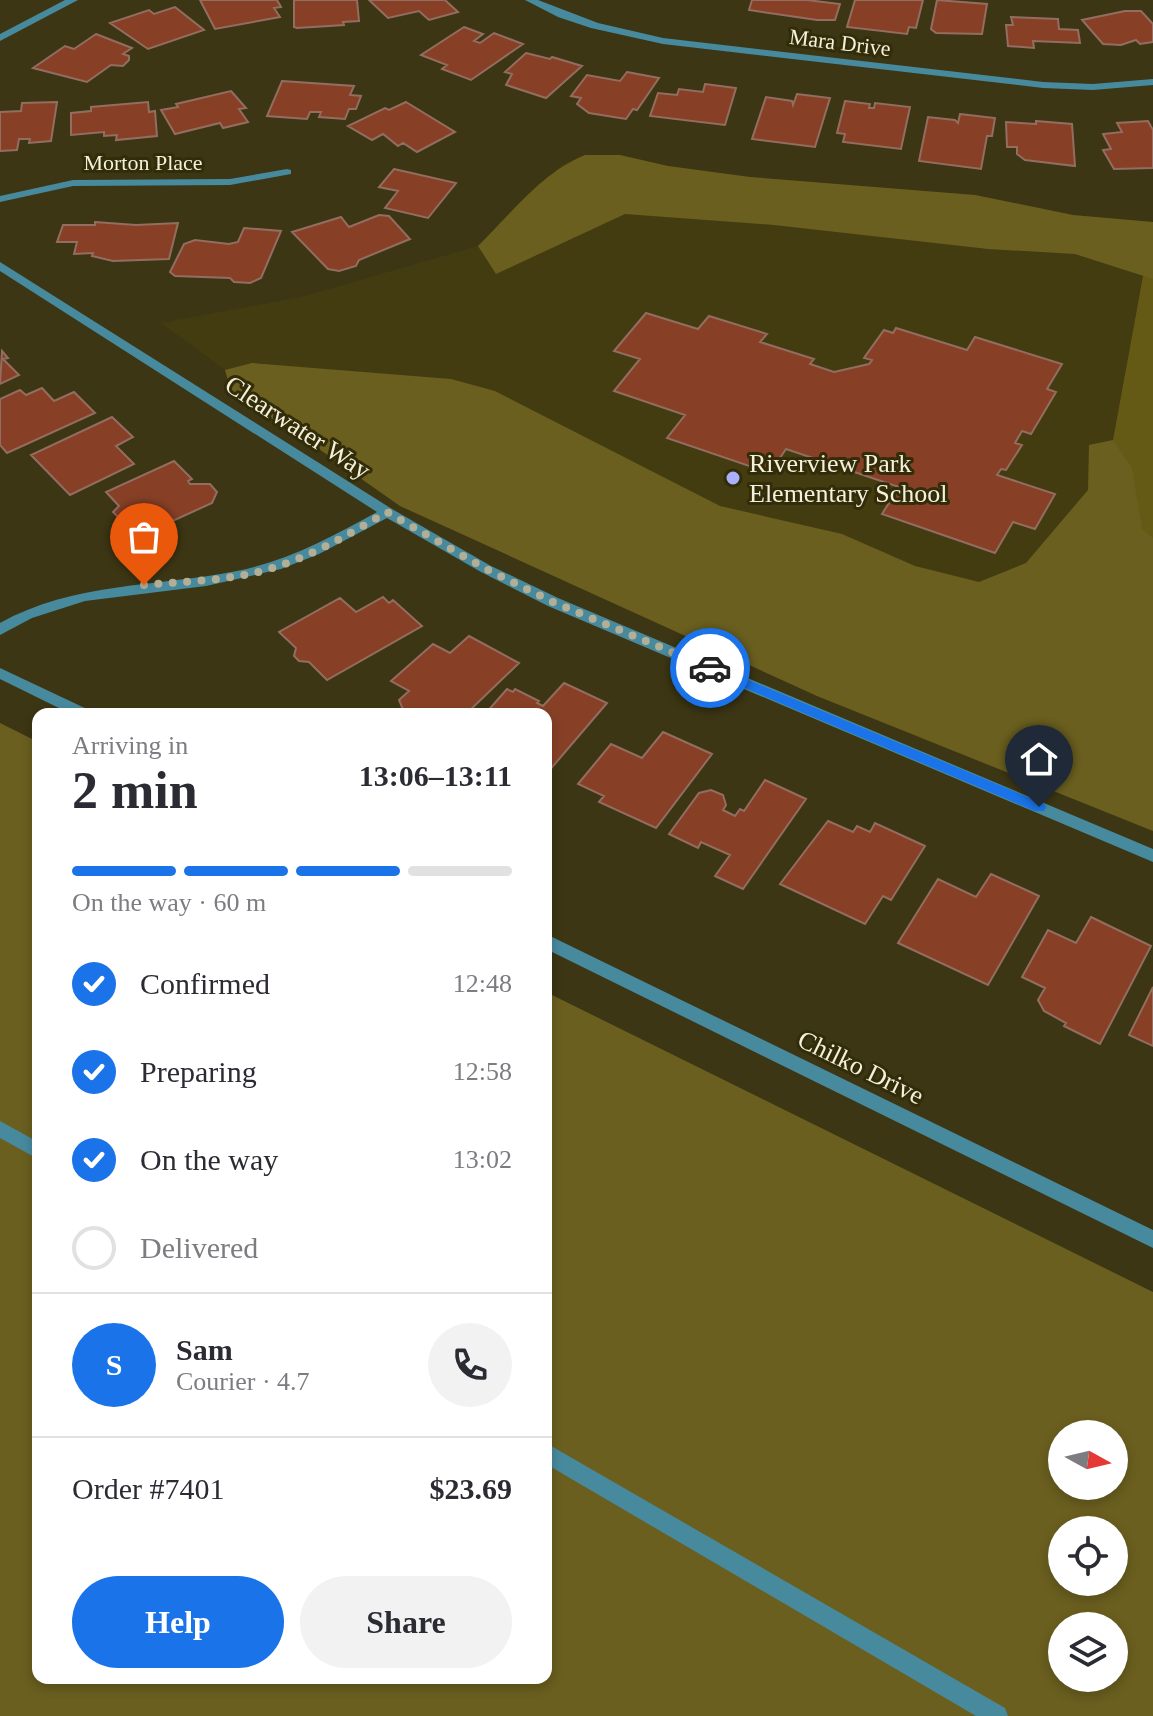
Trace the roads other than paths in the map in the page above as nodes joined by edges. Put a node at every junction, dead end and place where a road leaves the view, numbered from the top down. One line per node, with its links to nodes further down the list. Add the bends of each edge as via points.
1 (73, 0): 3 (street)
2 (530, 0): 4 (street, Mara Drive, via 607,28 692,44 1043,85)
3 (0, 38)
4 (1153, 82)
5 (287, 172): 6 (street, Morton Place, via 230,182 73,183)
6 (0, 199)
7 (0, 266): 8 (street, Clearwater Way)
8 (387, 512): 9 (street, via 320,550 267,570 59,601); 12 (street, Clearwater Way, via 553,602)
9 (0, 630)
10 (0, 673): 11 (street)
11 (72, 708)
12 (1153, 856)
13 (552, 944): 16 (street, Chilko Drive)
14 (0, 1129): 15 (street)
15 (32, 1148)
16 (1153, 1239)
17 (552, 1456): 18 (street)
18 (997, 1716)

